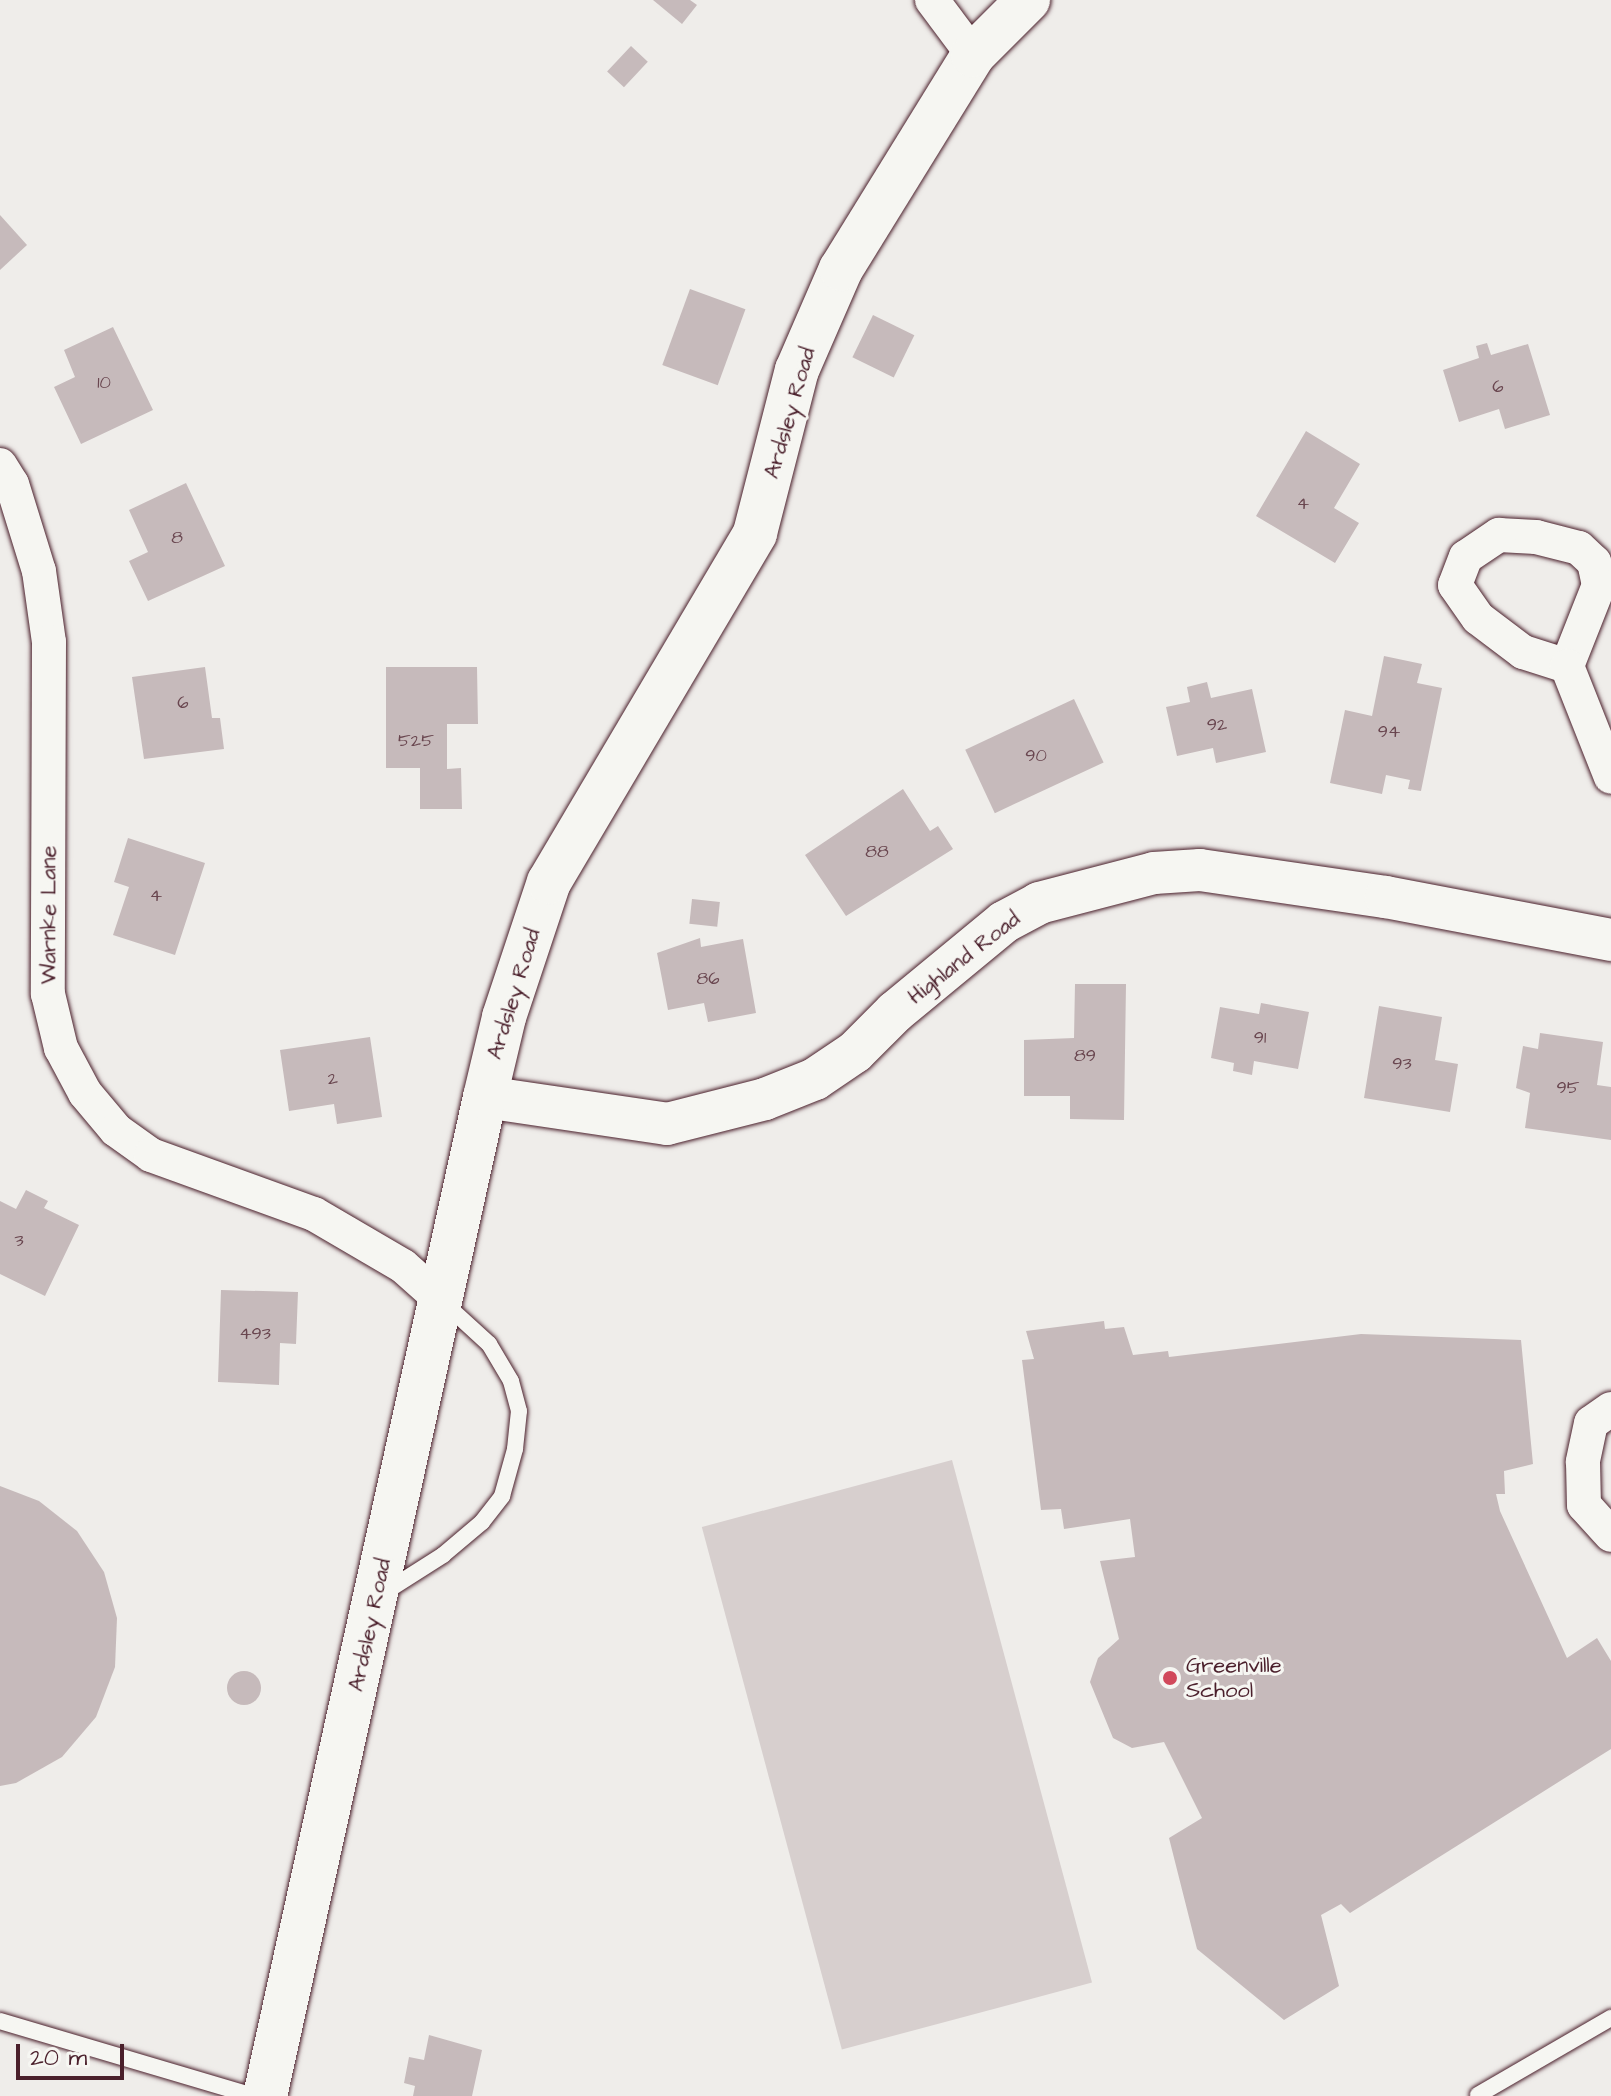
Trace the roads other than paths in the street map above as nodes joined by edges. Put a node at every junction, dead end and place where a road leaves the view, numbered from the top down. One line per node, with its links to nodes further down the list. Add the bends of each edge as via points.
1 (932, 0): 3 (street)
2 (1028, 0): 3 (main road, Ardsley Road)
3 (973, 55): 8 (main road, Ardsley Road, via 841,269 797,370 755,533 549,882 504,1017)
4 (0, 465): 9 (street, Warnke Lane, via 12,484 39,571 49,642 48,994 61,1048 85,1093 116,1130 151,1155 314,1214 403,1266)
5 (1567, 666): 6 (street)
6 (1611, 777)
7 (1611, 940): 8 (street, Highland Road, via 1216,872 1154,873 1039,903 1004,922 855,1052 815,1079 765,1099 667,1124)
8 (485, 1097): 9 (main road, Ardsley Road)
9 (440, 1299): 12 (main road, Ardsley Road); 12 (lane, via 489,1344 511,1381 519,1411 515,1449 502,1496 482,1522 443,1555)
10 (1611, 1409): 11 (street, via 1591,1423 1583,1462 1584,1505 1603,1533)
11 (1611, 1535)
12 (377, 1597): 17 (main road, Ardsley Road)
13 (1611, 2018): 15 (lane)
14 (0, 2021): 16 (lane)
15 (1478, 2095)
16 (254, 2096)
17 (265, 2096)

